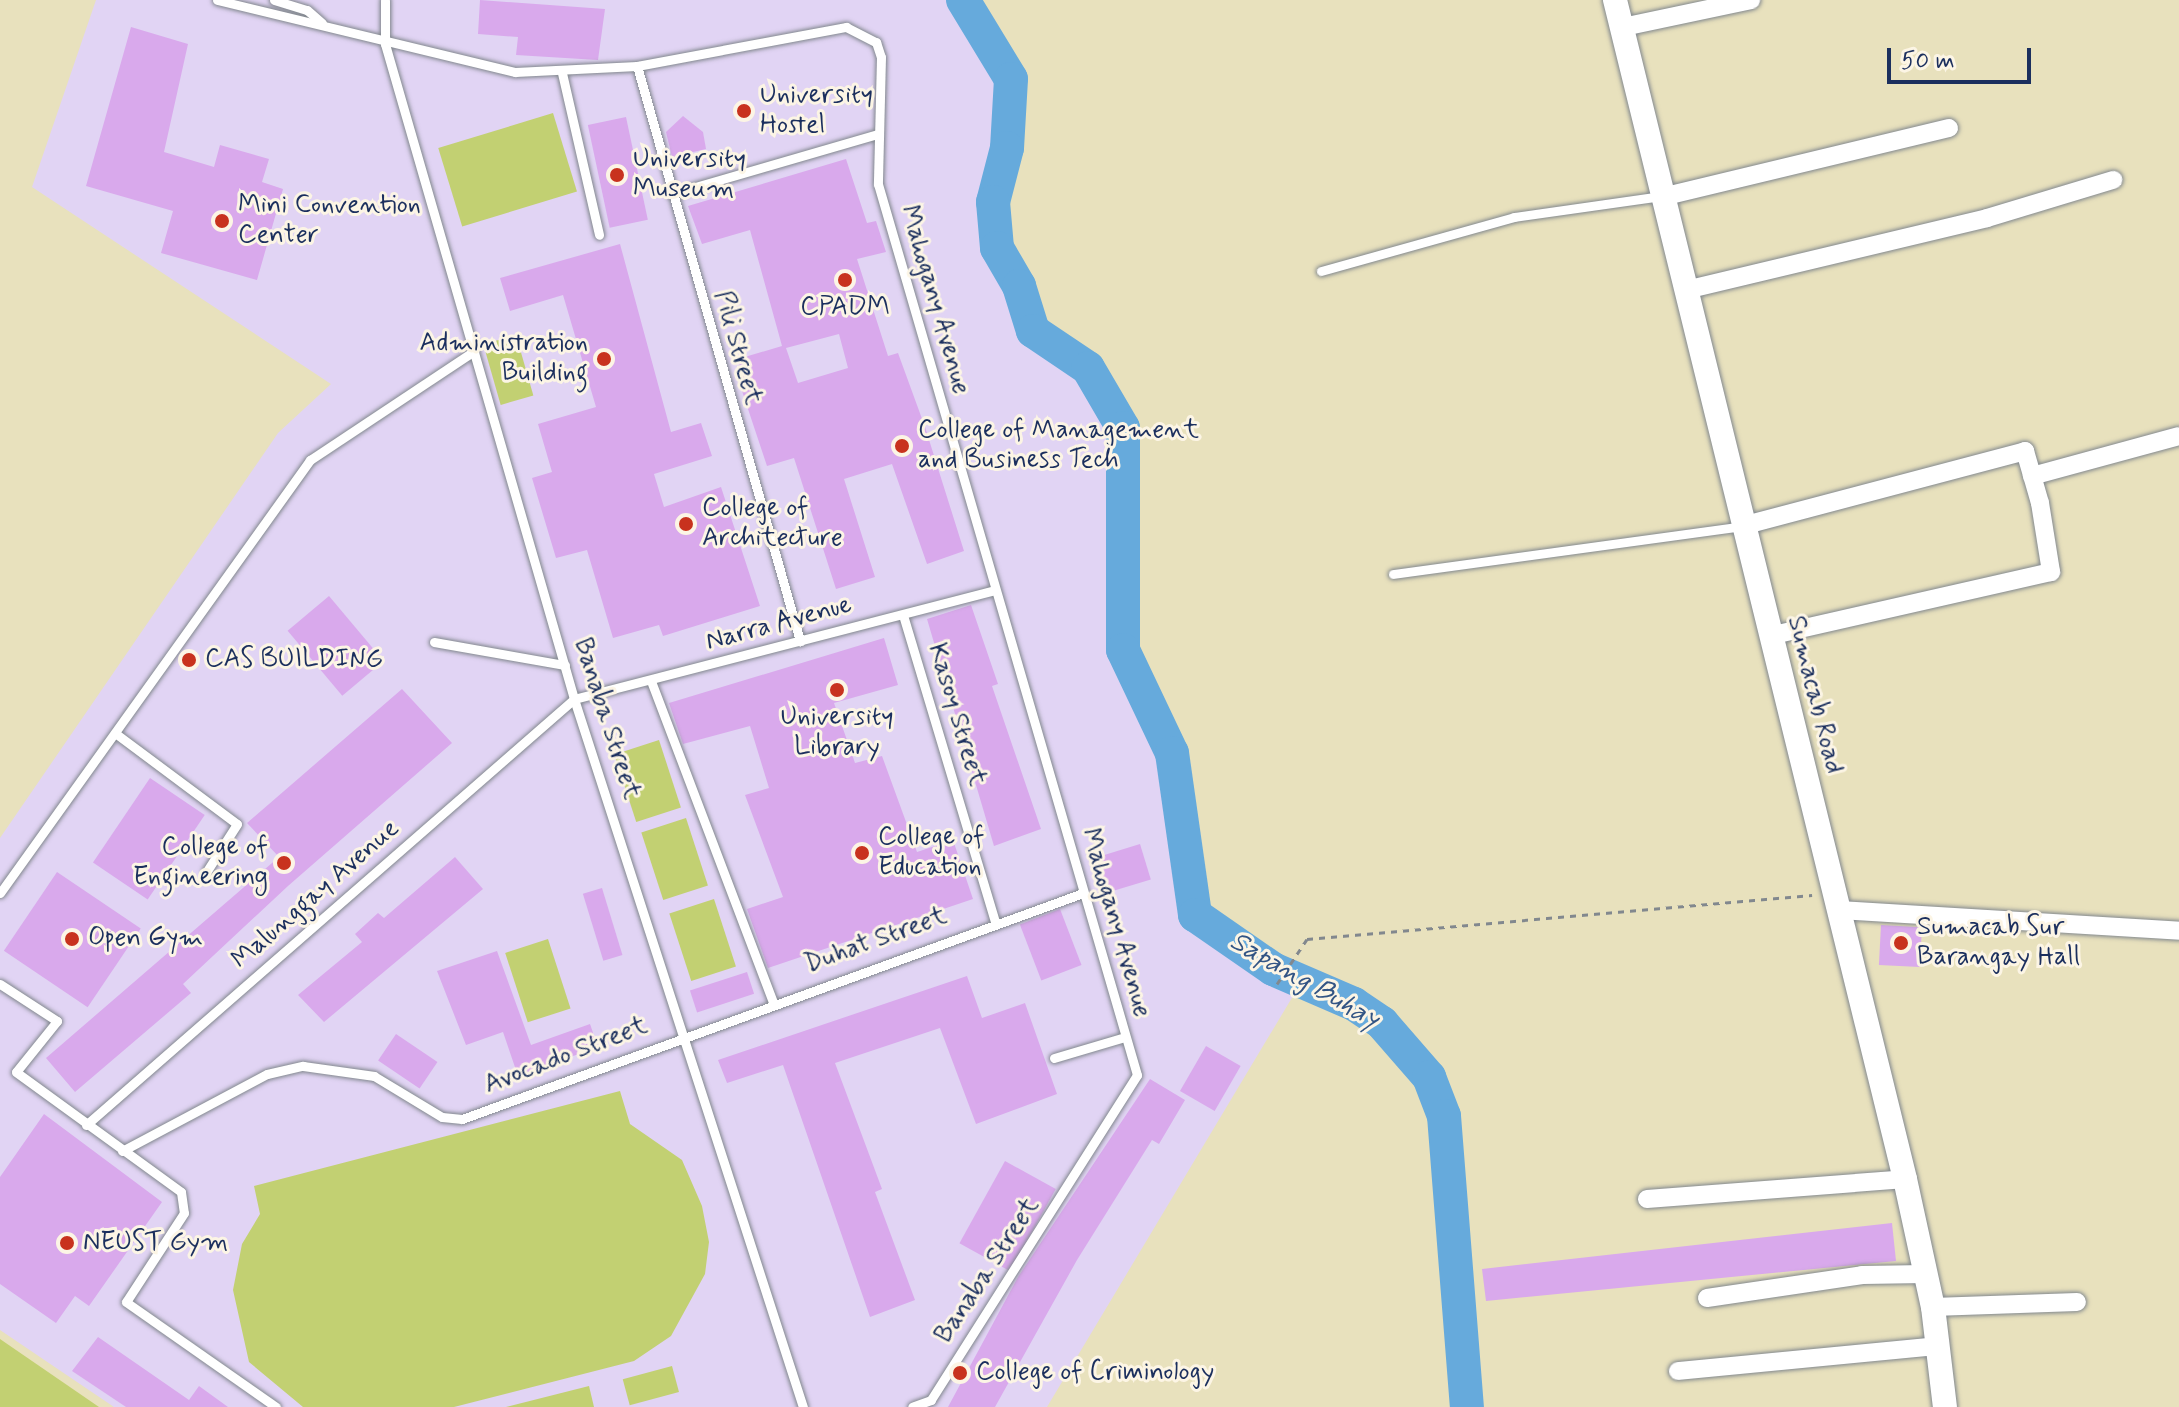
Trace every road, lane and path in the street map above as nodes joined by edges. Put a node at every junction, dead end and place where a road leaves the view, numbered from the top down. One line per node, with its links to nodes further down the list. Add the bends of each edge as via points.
1 (217, 0): 6 (lane, Mahogany Avenue, via 302,24)
2 (274, 0): 6 (lane, Mahogany Avenue, via 307,10)
3 (385, 0): 8 (lane, Banaba Street)
4 (1615, 0): 7 (main road, Sumacab Road)
5 (1751, 0): 7 (street)
6 (322, 23): 8 (lane, Mahogany Avenue)
7 (1623, 27): 15 (main road, Sumacab Road)
8 (384, 39): 10 (lane, Mahogany Avenue, via 515,72); 19 (lane, Banaba Street)
9 (637, 66): 10 (lane, Mahogany Avenue); 12 (lane, Mahogany Avenue, via 846,27 876,42 881,57); 14 (lane, Pili Street)
10 (562, 73): 16 (lane)
11 (1949, 128): 15 (street)
12 (878, 134): 14 (lane); 24 (lane, Mahogany Avenue, via 878,184)
13 (2113, 180): 18 (street, via 1987,218)
14 (671, 194): 27 (lane, Pili Street)
15 (1666, 196): 17 (lane, via 1514,217); 18 (main road, Sumacab Road)
16 (599, 235)
17 (1321, 271)
18 (1690, 289): 22 (main road, Sumacab Road)
19 (474, 351): 29 (lane, Banaba Street); 32 (lane, via 310,460)
20 (2179, 436): 21 (street)
21 (2032, 476): 22 (street, via 2025,451); 26 (street, via 2051,572)
22 (1742, 526): 23 (lane); 26 (main road, Sumacab Road)
23 (1393, 574)
24 (994, 590): 25 (lane, Narra Avenue); 35 (lane, Mahogany Avenue)
25 (903, 615): 27 (lane, Narra Avenue); 37 (lane, Kasoy Street)
26 (1770, 636): 36 (main road, Sumacab Road)
27 (800, 641): 30 (lane, Narra Avenue)
28 (434, 642): 29 (lane)
29 (565, 665): 31 (lane, Banaba Street)
30 (651, 681): 31 (lane, Narra Avenue); 41 (lane)
31 (574, 699): 42 (lane, Banaba Street); 45 (lane, Malunggay Avenue)
32 (115, 733): 33 (lane, via 237,824); 34 (lane)
33 (207, 871)
34 (0, 893)
35 (1083, 893): 37 (lane, Duhat Street); 43 (lane, Mahogany Avenue)
36 (1838, 901): 38 (street); 40 (path, via 1307,939); 48 (main road, Sumacab Road)
37 (995, 921): 41 (lane, Duhat Street)
38 (2179, 931)
39 (0, 984): 45 (lane, via 57,1021 16,1072)
40 (1277, 984)
41 (773, 1003): 42 (lane, Duhat Street)
42 (686, 1035): 47 (lane, Avocado Street, via 462,1119 442,1117 374,1076 303,1066 267,1074); 57 (lane, Banaba Street)
43 (1125, 1037): 44 (lane); 46 (lane, Mahogany Avenue, via 1137,1075)
44 (1054, 1058)
45 (86, 1125): 47 (lane)
46 (1093, 1148): 58 (lane, Banaba Street, via 931,1400)
47 (122, 1151): 56 (lane, via 181,1192 186,1205 126,1302)
48 (1905, 1179): 49 (street); 50 (main road, Sumacab Road)
49 (1647, 1199)
50 (1926, 1274): 51 (street, via 1862,1275); 53 (main road, Sumacab Road)
51 (1707, 1298)
52 (2077, 1302): 53 (street)
53 (1933, 1307): 54 (main road, Sumacab Road)
54 (1938, 1346): 55 (street); 59 (main road, Sumacab Road)
55 (1678, 1371)
56 (276, 1407)
57 (803, 1407)
58 (912, 1407)
59 (1945, 1407)

